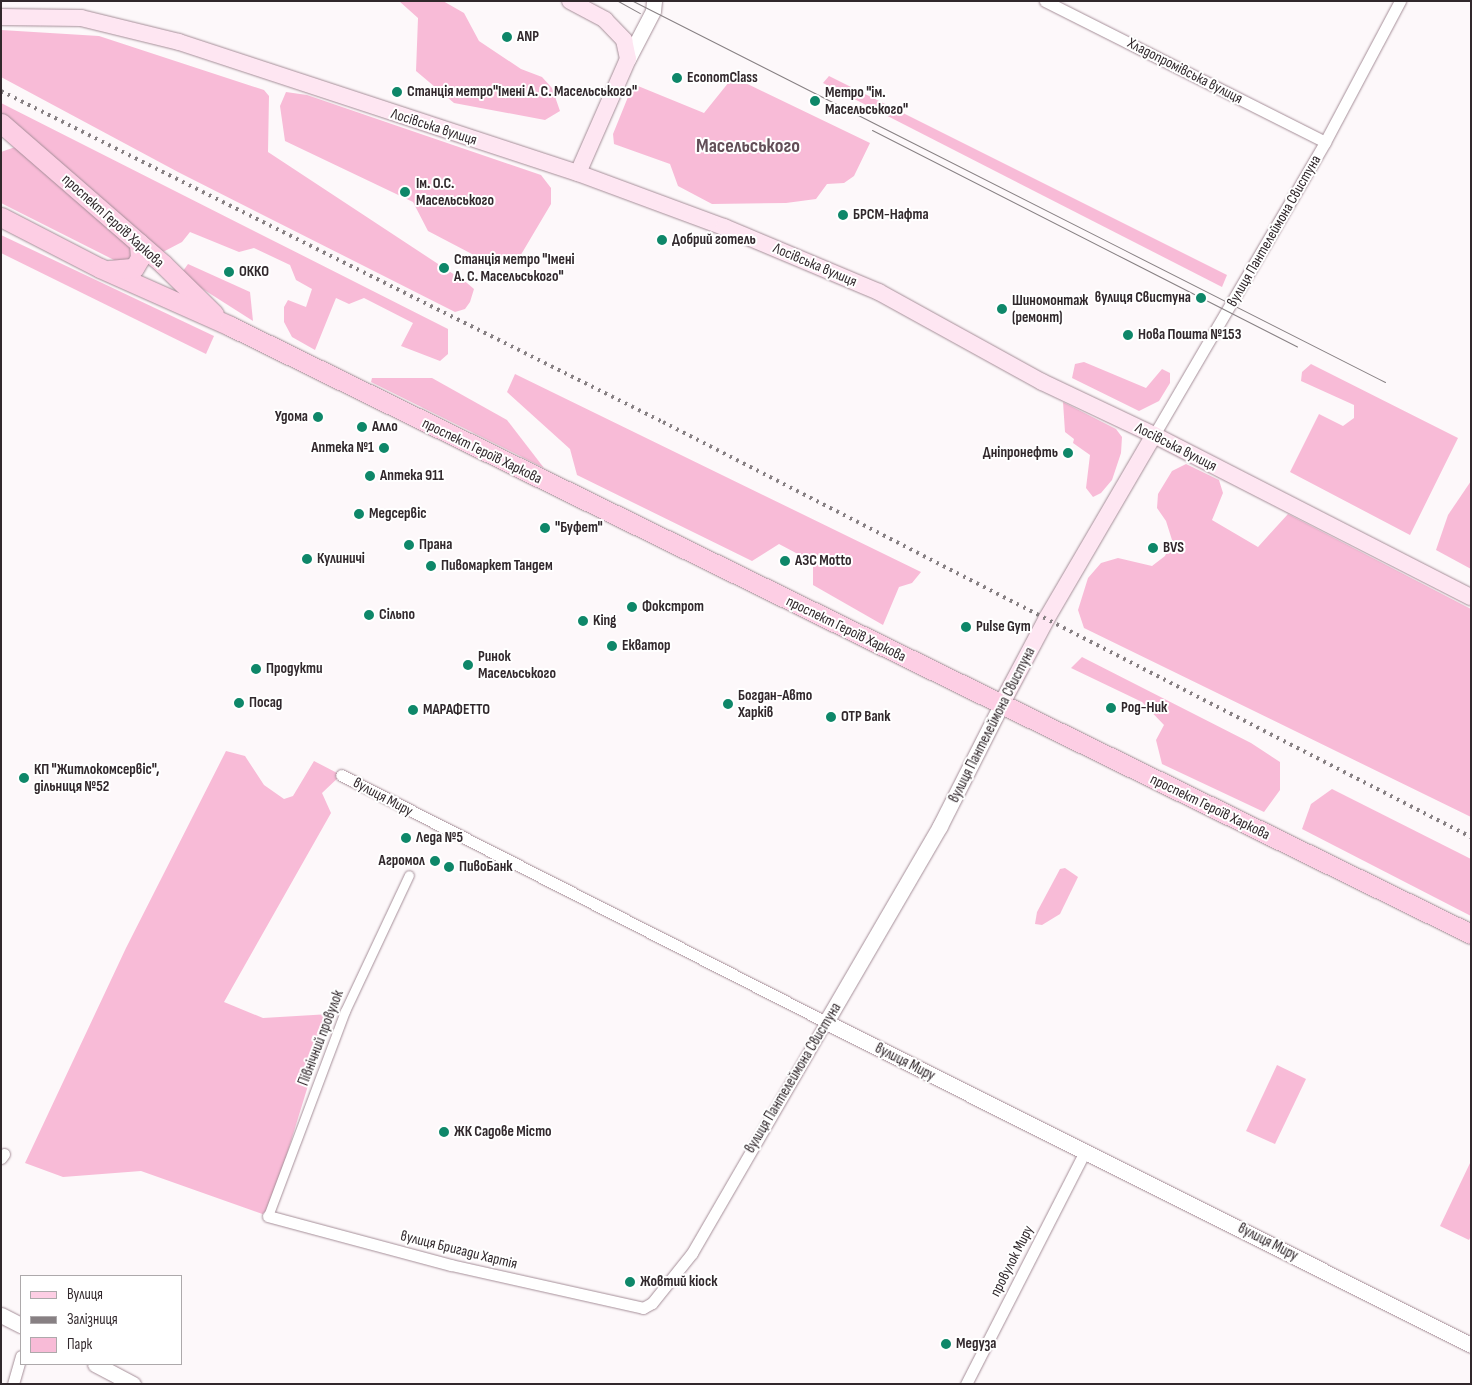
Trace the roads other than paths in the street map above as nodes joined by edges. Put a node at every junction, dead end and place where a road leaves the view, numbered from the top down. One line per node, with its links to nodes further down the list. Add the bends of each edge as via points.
1 (570, 1): 6 (main road, via 605,20 624,40)
2 (654, 1): 6 (street, via 653,11)
3 (1045, 1): 8 (street, Хладопромівська вулиця)
4 (1400, 1): 8 (street, вулиця Пантелеймона Свистуна)
5 (1, 16): 9 (main road, Лосівська вулиця, via 81,18 135,30)
6 (628, 59): 9 (main road)
7 (6, 132): 11 (main road, проспект Героїв Харкова)
8 (1325, 142): 14 (street, вулиця Пантелеймона Свистуна)
9 (578, 173): 14 (main road, Лосівська вулиця, via 724,227 879,292 1042,382)
10 (1, 217): 12 (main road, проспект Героїв Харкова)
11 (139, 243): 12 (main road, via 140,258 134,268 128,271); 13 (main road, проспект Героїв Харкова)
12 (100, 268): 13 (main road, проспект Героїв Харкова)
13 (222, 322): 16 (main road, проспект Героїв Харкова)
14 (1154, 435): 15 (main road, Лосівська вулиця); 16 (main road, вулиця Пантелеймона Свистуна, via 1047,618)
15 (1471, 597)
16 (1001, 705): 19 (main road, проспект Героїв Харкова); 20 (street, вулиця Пантелеймона Свистуна, via 940,826)
17 (342, 775): 20 (street, вулиця Миру)
18 (409, 875): 22 (street, Північний провулок, via 345,1011)
19 (1471, 934)
20 (826, 1022): 21 (street, вулиця Миру); 23 (street, вулиця Пантелеймона Свистуна, via 692,1253 652,1304)
21 (1085, 1151): 26 (street, вулиця Миру); 31 (street, провулок Миру)
22 (268, 1216): 23 (street, вулиця Бригади Хартія, via 451,1265)
23 (643, 1308)
24 (1, 1315): 25 (street)
25 (20, 1324)
26 (1471, 1345)
27 (20, 1360): 29 (street)
28 (97, 1365): 30 (street)
29 (13, 1384)
30 (134, 1384)
31 (966, 1384)

